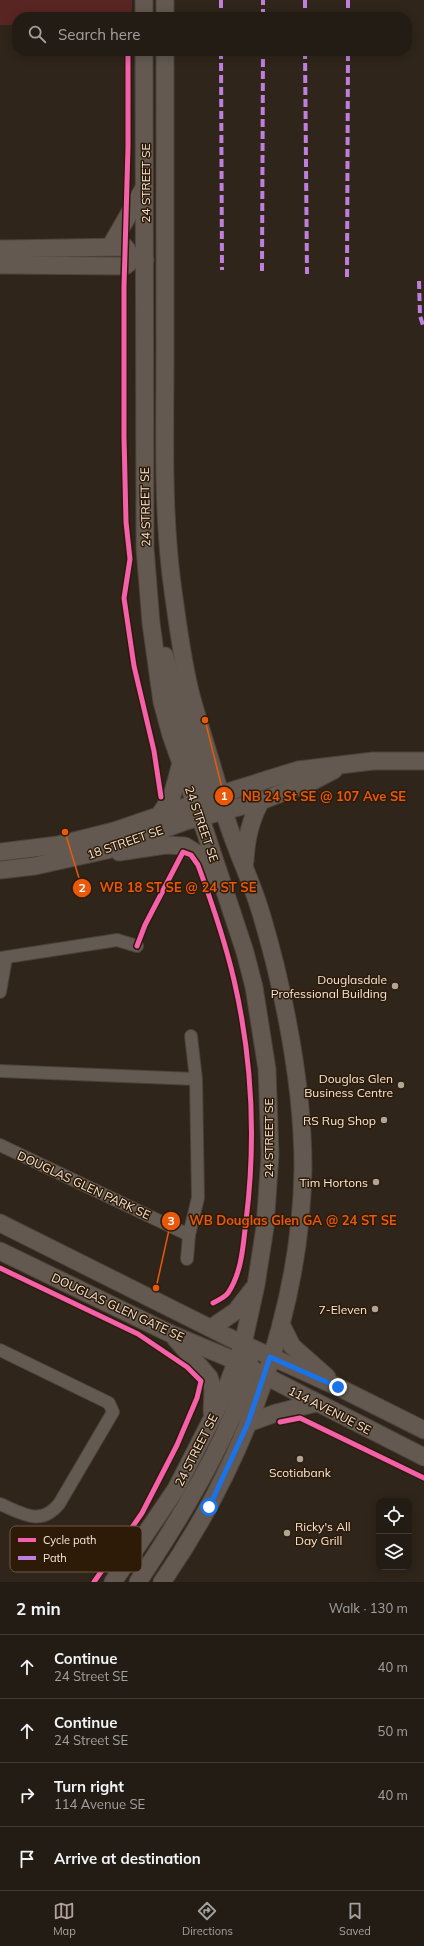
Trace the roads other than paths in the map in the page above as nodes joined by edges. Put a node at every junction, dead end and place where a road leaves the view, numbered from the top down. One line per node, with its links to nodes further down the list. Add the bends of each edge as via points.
1 (144, 0): 3 (main road)
2 (165, 0): 4 (main road)
3 (144, 12)
4 (165, 12)
5 (144, 56): 7 (main road, 24 STREET SE)
6 (165, 56): 17 (main road, 24 STREET SE, via 165,441 168,541 183,661 192,699)
7 (145, 186): 8 (main road); 10 (main road, 24 STREET SE)
8 (110, 247): 9 (main road); 10 (main road, via 125,247)
9 (0, 248)
10 (139, 259): 11 (main road, via 125,266); 12 (main road, 24 STREET SE, via 146,562)
11 (0, 265)
12 (151, 623): 14 (main road, 24 STREET SE, via 162,702); 17 (main road, via 162,644)
13 (424, 761): 15 (main road, via 373,761)
14 (181, 763): 17 (main road, 24 STREET SE); 19 (main road, via 172,796)
15 (343, 765): 16 (main road, 18 STREET SE, via 313,781); 17 (main road, via 298,770)
16 (261, 800): 18 (main road, 18 STREET SE); 22 (main road, via 246,838)
17 (206, 803): 18 (main road, 18 STREET SE); 18 (main road, 24 STREET SE); 19 (main road, 18 STREET SE); 20 (main road, 18 STREET SE); 24 (main road, 24 STREET SE)
18 (224, 812): 22 (main road, 24 STREET SE)
19 (159, 816): 21 (main road, 18 STREET SE, via 114,831 58,844)
20 (107, 850): 23 (main road, 18 STREET SE, via 35,866); 24 (main road, via 121,853 166,845 185,846 202,856)
21 (0, 852)
22 (244, 867): 37 (main road, 24 STREET SE, via 275,966 300,1103 302,1167 297,1247)
23 (0, 870)
24 (231, 912): 36 (main road, 24 STREET SE, via 254,987 267,1069 270,1156 265,1227)
25 (137, 946): 26 (street, via 117,940)
26 (3, 958): 27 (street)
27 (0, 992)
28 (191, 1036): 30 (street)
29 (0, 1071): 30 (street)
30 (196, 1079): 33 (street, via 198,1198)
31 (0, 1145): 33 (street, DOUGLAS GLEN PARK SE)
32 (0, 1223): 38 (main road, DOUGLAS GLEN GATE SE)
33 (189, 1236): 35 (street)
34 (0, 1251): 39 (main road, DOUGLAS GLEN GATE SE)
35 (187, 1259)
36 (256, 1285): 38 (main road, via 236,1311); 40 (main road, 24 STREET SE)
37 (281, 1324): 42 (main road, 24 STREET SE); 44 (main road, via 292,1346)
38 (211, 1328): 40 (main road, DOUGLAS GLEN GATE SE)
39 (169, 1333): 43 (main road, DOUGLAS GLEN GATE SE); 46 (main road, via 209,1377 213,1389)
40 (243, 1344): 42 (main road, 114 AVENUE SE); 43 (main road, 24 STREET SE)
41 (0, 1350): 50 (street, via 109,1402 113,1412 52,1512 42,1517 31,1516)
42 (270, 1357): 43 (main road, 24 STREET SE); 44 (main road, 114 AVENUE SE)
43 (250, 1368): 45 (main road, 114 AVENUE SE); 46 (main road, 24 STREET SE, via 223,1397); 47 (main road, 24 STREET SE); 54 (main road, via 217,1452 186,1507)
44 (338, 1387): 48 (main road, 114 AVENUE SE)
45 (316, 1404): 47 (main road, via 276,1413); 49 (main road, 114 AVENUE SE)
46 (212, 1418): 51 (main road, 24 STREET SE, via 176,1489)
47 (248, 1423): 55 (main road, 24 STREET SE, via 209,1507)
48 (424, 1430)
49 (424, 1457)
50 (0, 1504)
51 (142, 1539)
52 (120, 1572): 53 (main road, 24 STREET SE)
53 (113, 1582)
54 (138, 1582)
55 (162, 1582)

